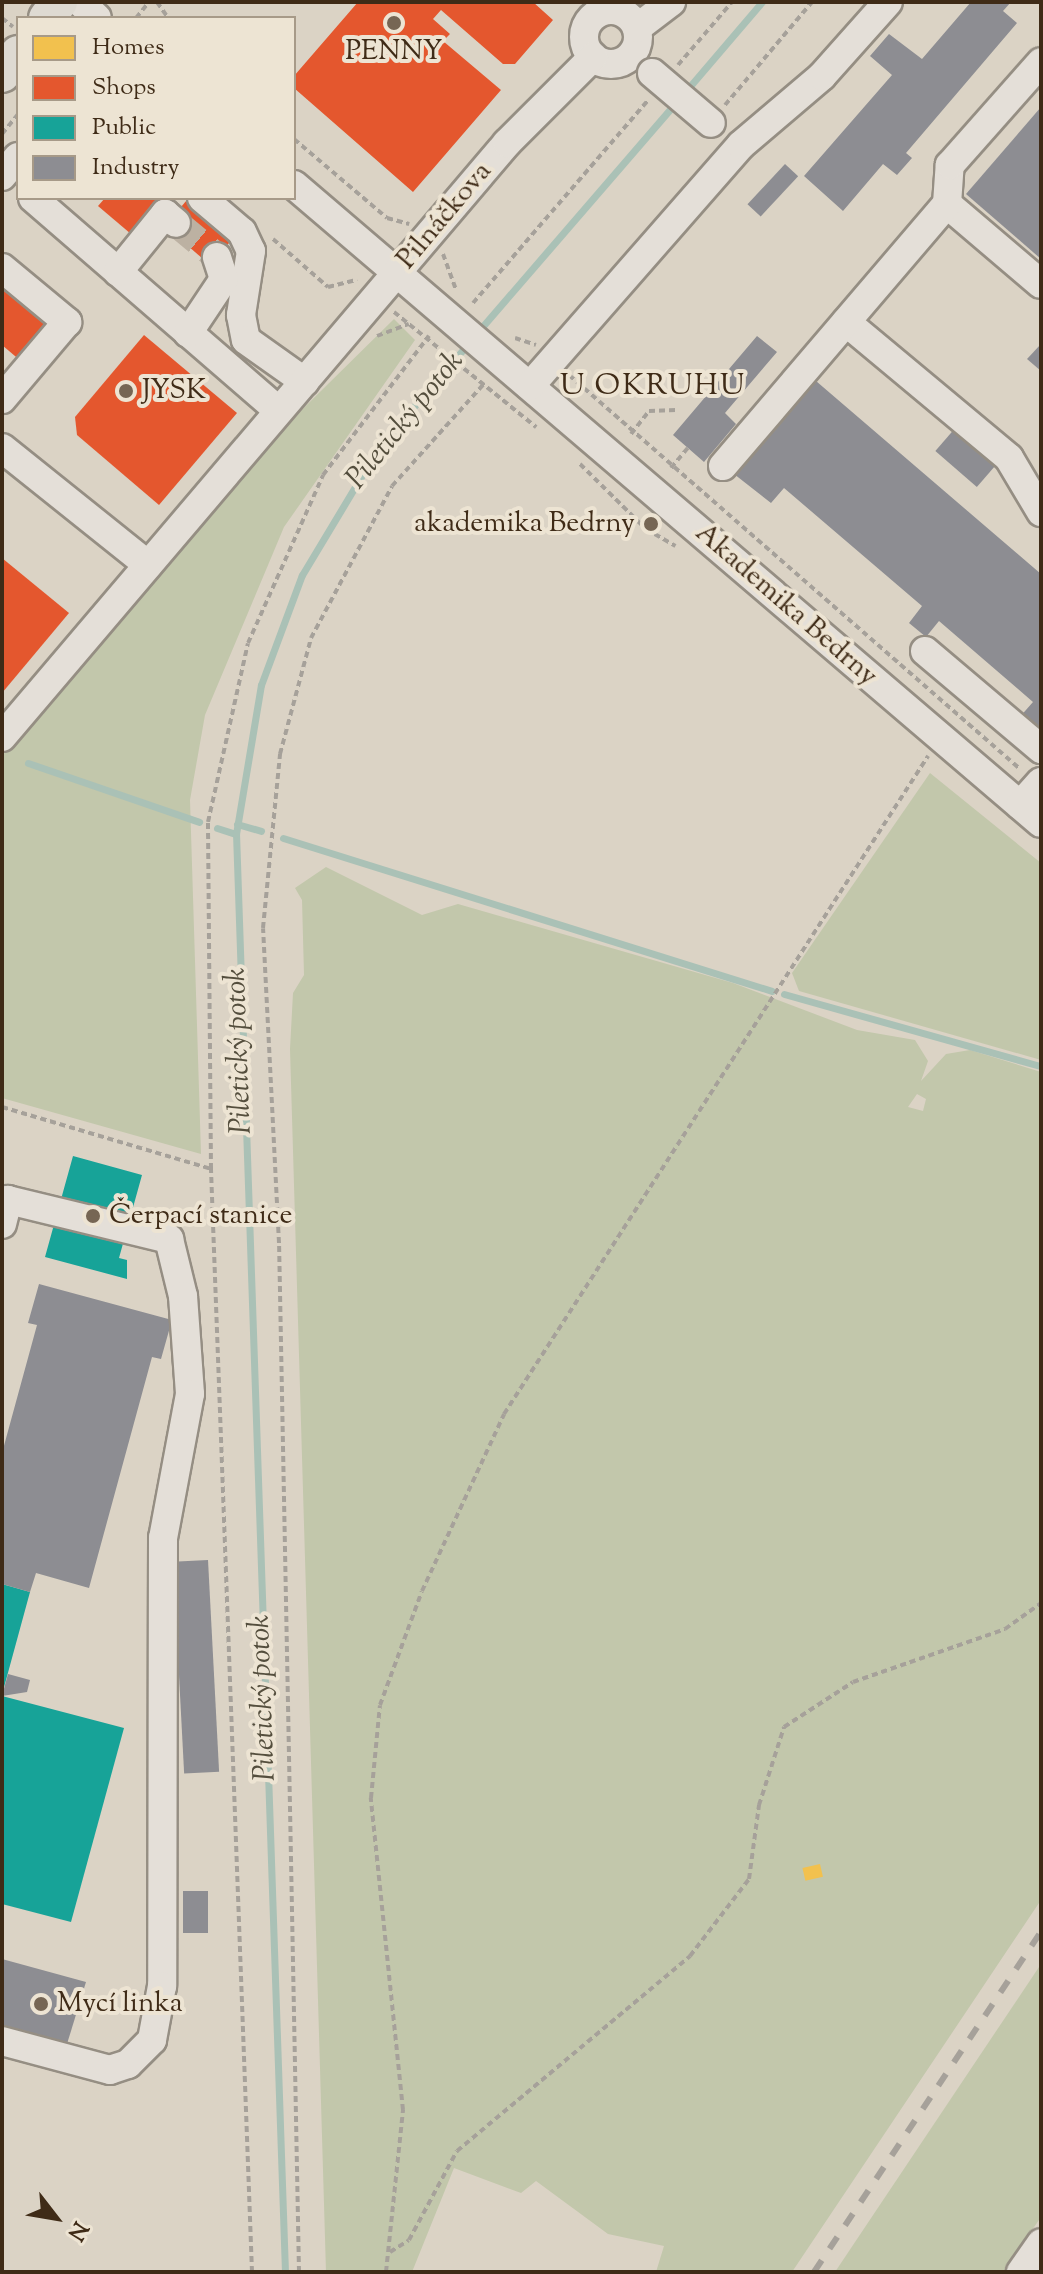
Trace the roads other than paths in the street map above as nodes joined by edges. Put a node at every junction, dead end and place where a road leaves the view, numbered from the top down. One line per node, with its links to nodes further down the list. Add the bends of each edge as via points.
1 (80, 2): 5 (street)
2 (671, 2): 9 (street)
3 (888, 2): 11 (street, via 822,76)
4 (584, 10): 7 (street, via 585,42); 9 (street, via 618,10)
5 (95, 16)
6 (16, 56): 10 (main road)
7 (593, 57): 9 (street, via 609,64); 20 (street, Pilnáčkova)
8 (1041, 62): 15 (street, via 950,165)
9 (650, 63): 11 (street, bridge)
10 (2, 74)
11 (741, 145): 25 (street)
12 (296, 187): 20 (street, Akademika Bedrny)
13 (35, 200): 19 (street)
14 (204, 200): 24 (street, via 242,232 251,251 241,315 246,340)
15 (947, 204): 21 (street); 22 (street)
16 (176, 223): 19 (street, via 165,214)
17 (217, 257): 23 (street, via 224,279)
18 (2, 268): 26 (street, via 67,322)
19 (118, 272): 23 (street)
20 (397, 273): 24 (street, Pilnáčkova); 25 (street, Akademika Bedrny, via 446,316 493,374)
21 (1041, 284)
22 (846, 322): 29 (street); 30 (street, via 1009,458)
23 (188, 333): 27 (street)
24 (305, 382): 27 (street, Pilnáčkova)
25 (530, 386): 35 (street, Akademika Bedrny, via 944,740)
26 (2, 399)
27 (279, 411): 31 (street, Pilnáčkova)
28 (2, 448): 31 (street)
29 (723, 466)
30 (1041, 512)
31 (148, 565): 33 (street, Pilnáčkova)
32 (913, 648): 34 (street)
33 (2, 737)
34 (1041, 749)
35 (1035, 799)
36 (2, 1224): 37 (street, via 8,1200 169,1239 183,1296 190,1394 163,1538 162,1986 152,2040 128,2064 110,2070)
37 (2, 2041)
38 (1041, 2243): 39 (street)
39 (1021, 2272)

